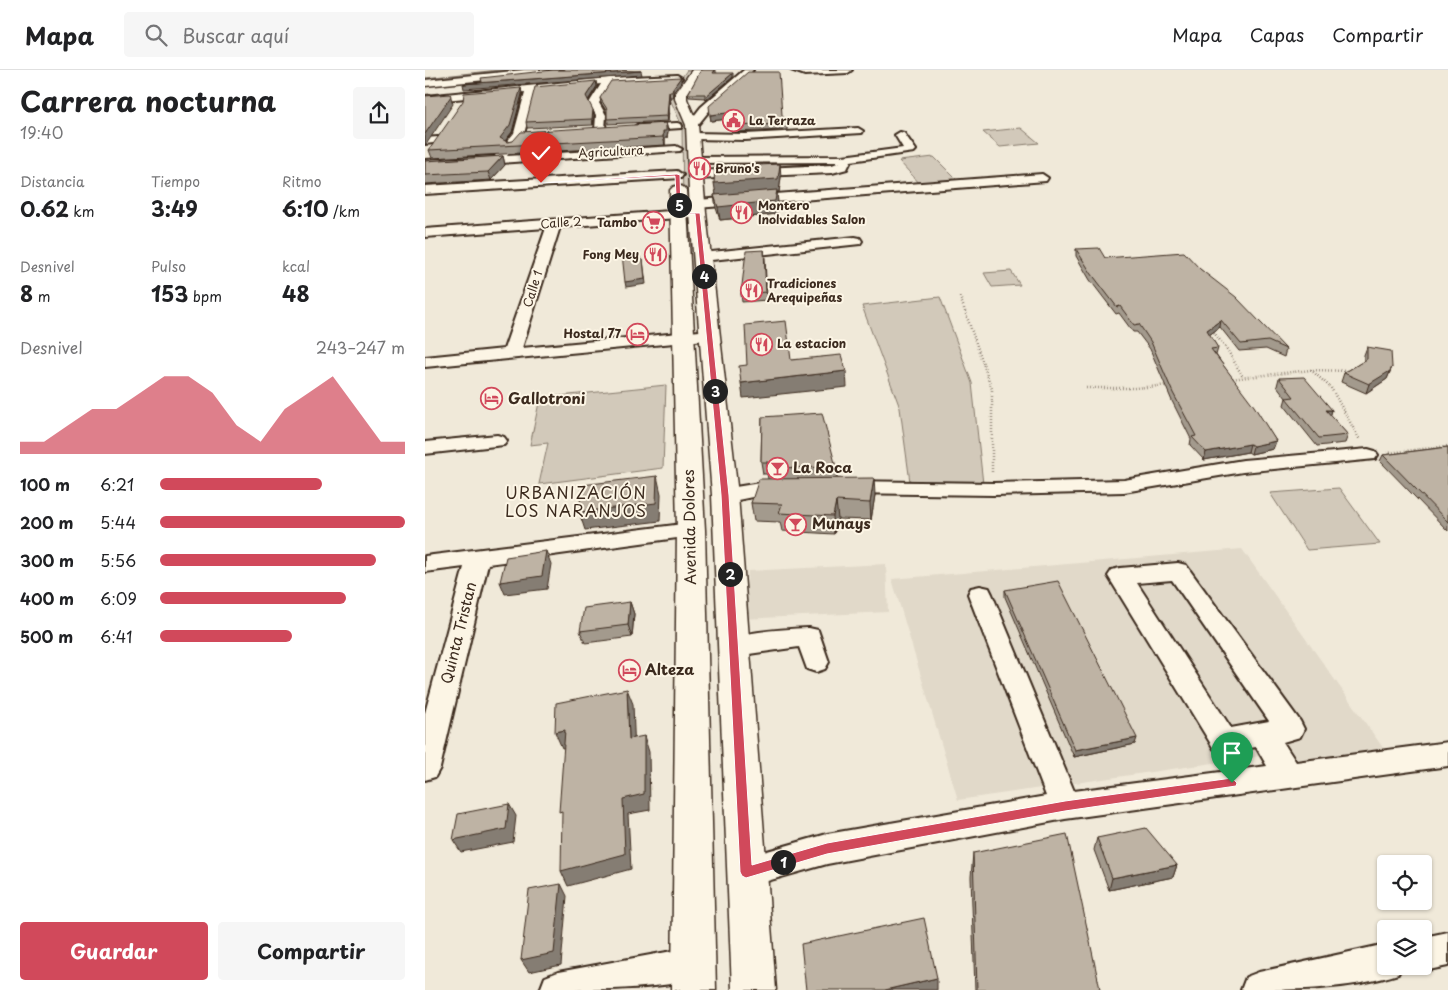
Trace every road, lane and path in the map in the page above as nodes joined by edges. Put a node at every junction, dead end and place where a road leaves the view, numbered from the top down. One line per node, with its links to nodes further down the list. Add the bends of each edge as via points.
1 (443, 70): 9 (main road)
2 (483, 70): 9 (main road)
3 (557, 70): 11 (main road)
4 (697, 70): 22 (main road, Avenida Dolores, via 681,94)
5 (749, 70): 6 (street); 22 (street, via 705,108)
6 (756, 70)
7 (795, 70): 8 (street)
8 (848, 70)
9 (425, 73): 11 (main road)
10 (680, 74): 12 (street); 15 (main road)
11 (454, 75): 13 (main road); 17 (street)
12 (608, 81): 14 (street); 21 (street, via 594,102 601,115)
13 (425, 84)
14 (530, 90): 17 (street); 28 (street, via 524,134)
15 (667, 94)
16 (425, 99): 17 (street)
17 (459, 102)
18 (669, 108): 19 (main road, Avenida Dolores)
19 (677, 126): 20 (street); 26 (main road, Avenida Dolores)
20 (629, 129)
21 (600, 130)
22 (692, 130): 23 (street, via 745,137); 30 (main road, Avenida Dolores)
23 (858, 131)
24 (900, 135): 30 (street, via 910,150 843,159 846,162 843,166 832,169)
25 (425, 140): 27 (street, via 440,137)
26 (676, 149): 28 (street, Agricultura); 31 (main road, Avenida Dolores)
27 (425, 157)
28 (498, 159): 29 (street, Agricultura)
29 (425, 164)
30 (695, 168): 34 (main road, Avenida Dolores)
31 (677, 175): 33 (street); 34 (main road, Avenida Dolores)
32 (1042, 178): 34 (street, Calle 2)
33 (425, 190)
34 (691, 211): 35 (street, Calle 2); 38 (main road, Avenida Dolores); 41 (main road, Avenida Dolores)
35 (555, 223): 36 (street, Calle 2); 42 (street, Calle 1)
36 (425, 233)
37 (855, 241): 38 (street)
38 (702, 256): 41 (main road, Avenida Dolores)
39 (960, 297): 54 (path, via 991,389)
40 (1207, 324): 46 (path)
41 (697, 337): 42 (street); 55 (main road, Avenida Dolores); 56 (main road, Avenida Dolores)
42 (511, 355): 43 (street)
43 (425, 362)
44 (1311, 370): 45 (path); 46 (path); 53 (path, via 1331,388)
45 (1356, 372)
46 (1243, 377): 47 (path)
47 (1225, 379)
48 (1171, 385): 49 (path)
49 (1086, 388)
50 (497, 440): 52 (street)
51 (1448, 446): 53 (path)
52 (425, 448)
53 (1368, 455): 54 (street, via 1243,466 1123,486)
54 (994, 489): 55 (street, via 887,486 766,488)
55 (725, 495): 60 (main road, Avenida Dolores)
56 (691, 530): 57 (street); 72 (main road, Avenida Dolores)
57 (478, 557): 58 (street); 62 (street, Quinta Tristan)
58 (425, 564)
59 (980, 594): 67 (street)
60 (735, 646): 61 (street, via 809,637); 68 (main road, Avenida Dolores)
61 (816, 662)
62 (433, 708): 65 (street, Quinta Tristan)
63 (1263, 734): 63 (street, via 1290,729 1178,572 1121,576 1224,741); 66 (street)
64 (1448, 754): 66 (street)
65 (425, 768)
66 (1288, 775): 67 (street)
67 (1065, 806): 68 (street, via 827,849)
68 (746, 872): 75 (main road, Avenida Dolores)
69 (1448, 949): 70 (street)
70 (1432, 952)
71 (1377, 964): 76 (street)
72 (694, 978): 73 (street)
73 (628, 983): 74 (street)
74 (557, 990)
75 (754, 990)
76 (1259, 990)

